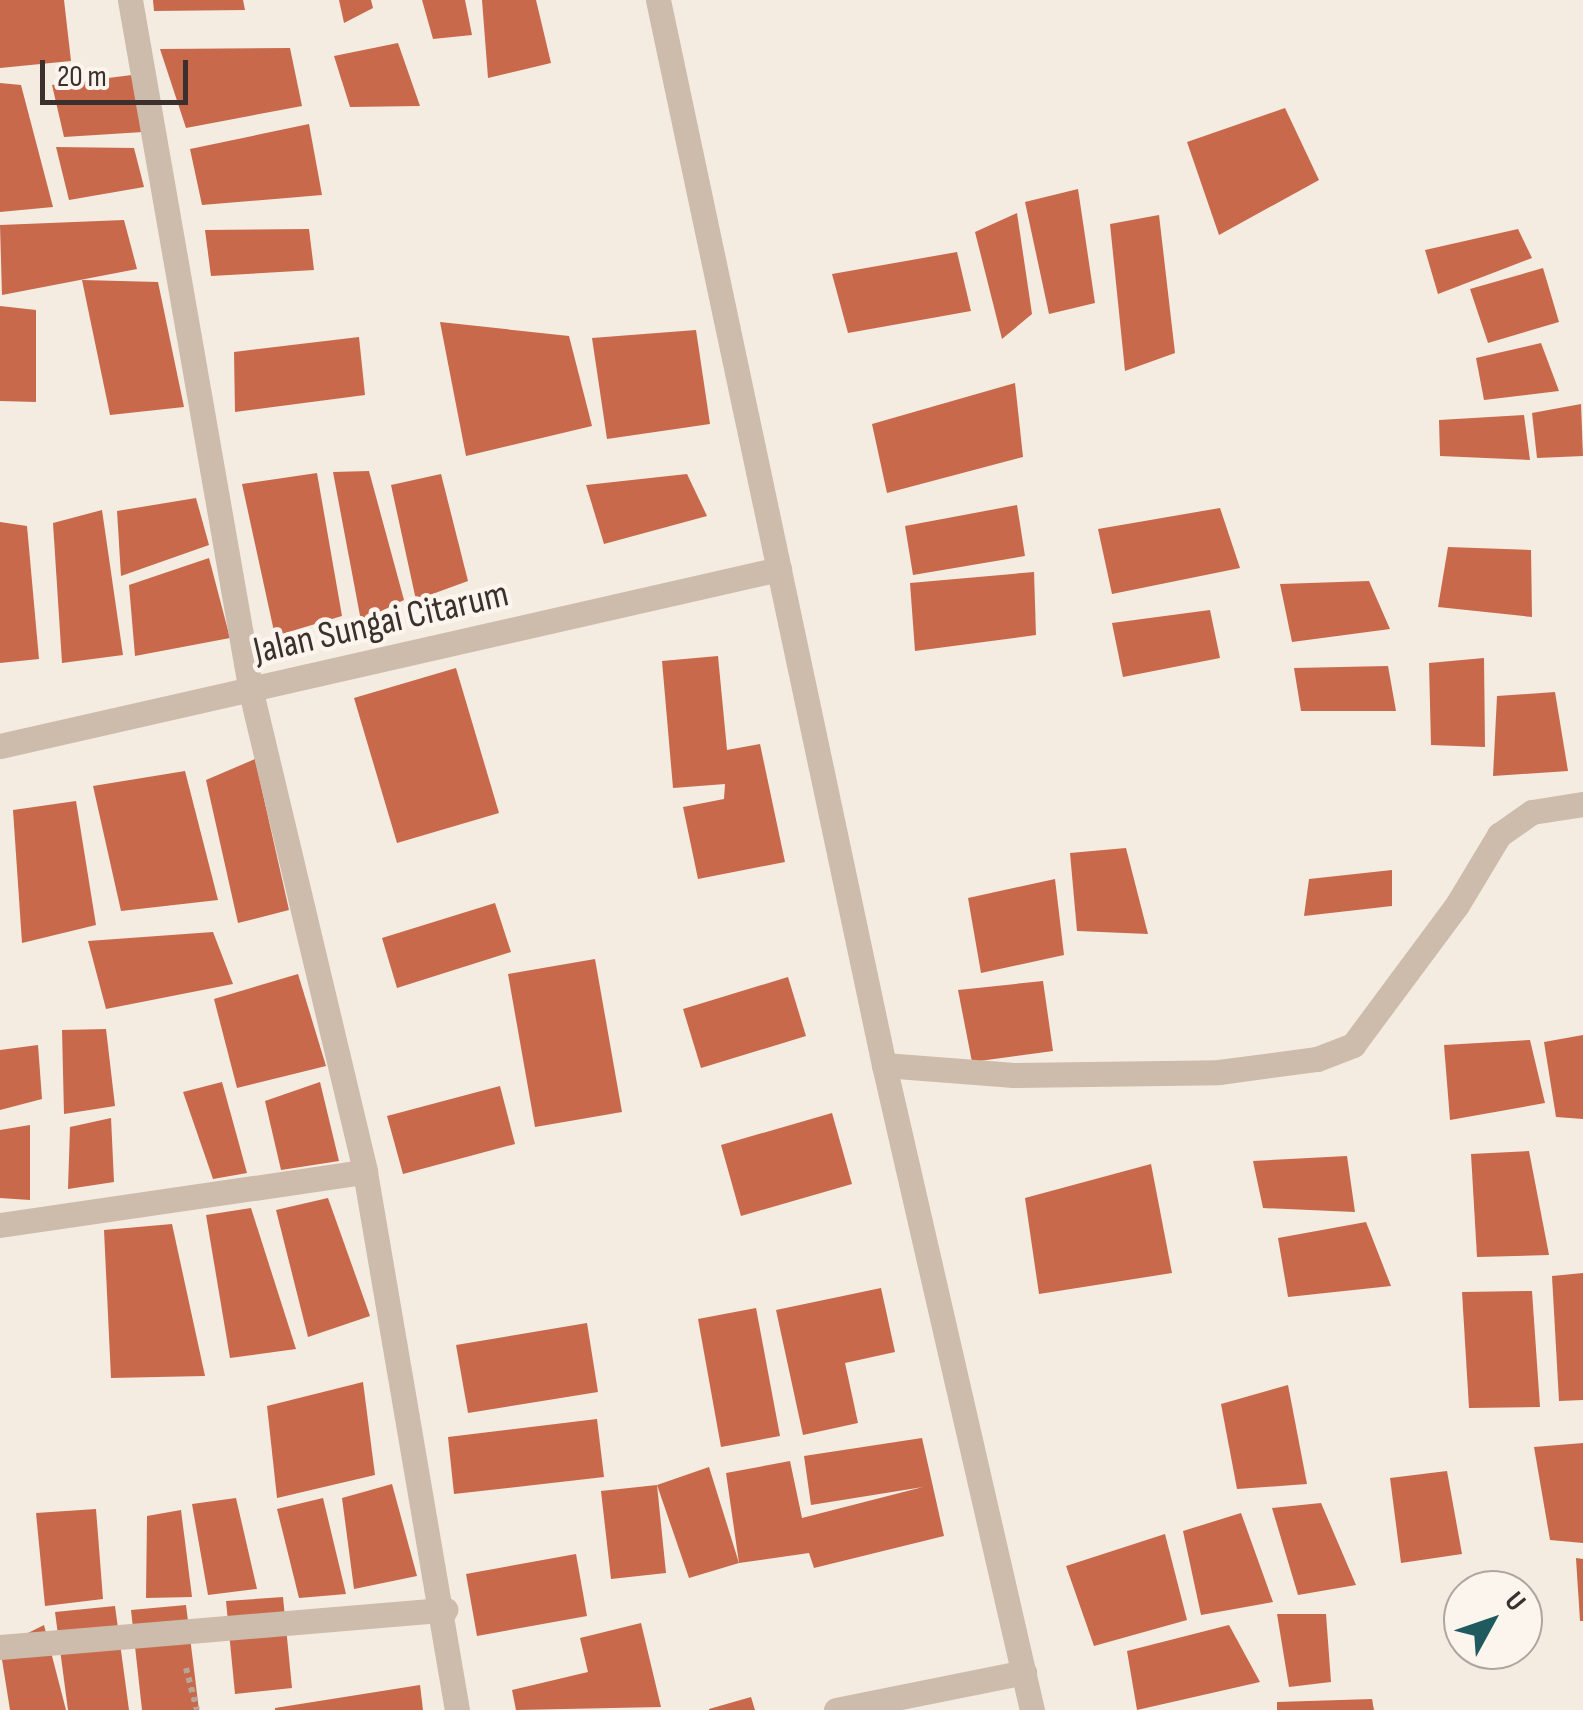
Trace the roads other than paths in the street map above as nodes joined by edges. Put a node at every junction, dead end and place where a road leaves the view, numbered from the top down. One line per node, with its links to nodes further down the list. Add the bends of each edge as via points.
1 (130, 0): 4 (street)
2 (658, 0): 3 (street)
3 (779, 569): 4 (street, Jalan Sungai Citarum); 7 (street)
4 (251, 692): 5 (street, Jalan Sungai Citarum); 8 (street)
5 (0, 746)
6 (1583, 804): 7 (street, via 1532,812 1499,834 1457,905 1353,1045 1317,1059 1219,1072 1014,1076)
7 (884, 1065): 12 (street)
8 (365, 1172): 9 (street); 10 (street)
9 (0, 1226)
10 (444, 1610): 11 (street); 13 (street)
11 (0, 1647)
12 (1024, 1672): 14 (street); 15 (street)
13 (457, 1710)
14 (836, 1710)
15 (1032, 1710)

